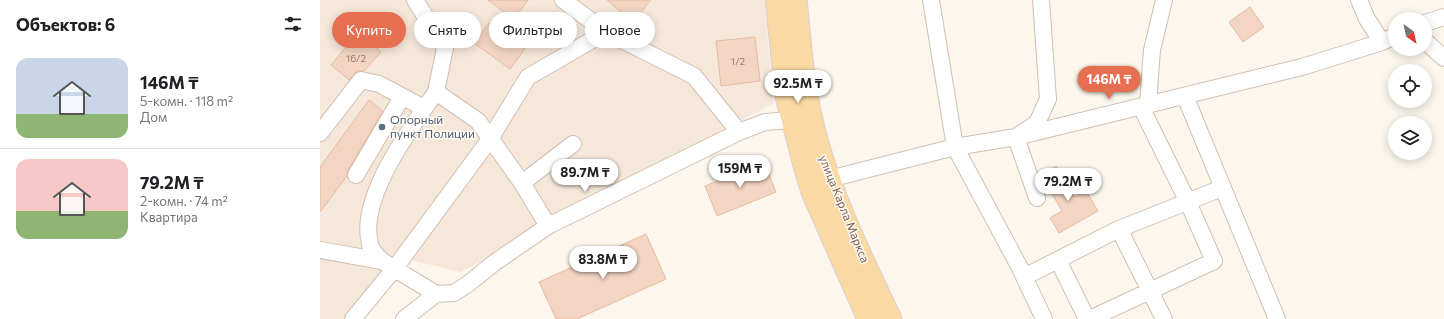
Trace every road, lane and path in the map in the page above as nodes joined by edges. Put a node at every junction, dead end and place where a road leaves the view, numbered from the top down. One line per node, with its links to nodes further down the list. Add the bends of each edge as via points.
1 (415, 0): 18 (street, via 445,48)
2 (563, 0): 9 (street)
3 (776, 0): 24 (main road, улица Карла Маркса)
4 (796, 0): 23 (main road, улица Карла Маркса)
5 (931, 0): 30 (street)
6 (1041, 0): 27 (street, via 1048,99 1037,124)
7 (1164, 0): 21 (street, via 1152,50)
8 (1359, 0): 12 (street, via 1368,19)
9 (585, 16)
10 (1444, 17): 11 (street)
11 (1432, 21)
12 (1388, 38)
13 (1388, 39): 19 (street, via 1302,67)
14 (585, 44): 28 (street, via 528,77)
15 (1432, 47): 17 (street)
16 (638, 48): 25 (street, via 694,76)
17 (1444, 58)
18 (436, 92): 22 (street); 28 (street, via 478,121)
19 (1185, 96): 21 (street); 34 (street)
20 (402, 97): 22 (street); 26 (street, via 378,84 361,80); 31 (street)
21 (1145, 106): 27 (street); 36 (street)
22 (424, 108): 41 (street, via 386,169 367,222 370,246)
23 (811, 115): 24 (street); 32 (main road, улица Карла Маркса)
24 (791, 120): 25 (street, via 765,122); 47 (main road, улица Карла Маркса, via 812,192)
25 (738, 132): 37 (street)
26 (320, 133)
27 (1016, 137): 30 (street); 35 (street)
28 (490, 139): 33 (street); 41 (street)
29 (573, 144): 33 (street)
30 (955, 147): 32 (street); 42 (street)
31 (356, 176)
32 (829, 179): 48 (main road, улица Карла Маркса, via 850,233)
33 (522, 183): 37 (street)
34 (1222, 188): 36 (street); 53 (street)
35 (1037, 198)
36 (1188, 202): 38 (street); 43 (street, via 1214,261)
37 (548, 226): 44 (street, via 464,287 454,293)
38 (1119, 229): 40 (street); 43 (street)
39 (320, 250): 41 (street)
40 (1058, 260): 42 (street); 50 (street)
41 (388, 265): 44 (street); 45 (street)
42 (1024, 277): 49 (street)
43 (1150, 291): 51 (street); 52 (street)
44 (436, 294): 46 (street)
45 (353, 319)
46 (404, 319)
47 (868, 319)
48 (891, 319)
49 (1044, 319)
50 (1087, 319)
51 (1090, 319)
52 (1164, 319)
53 (1277, 319)

